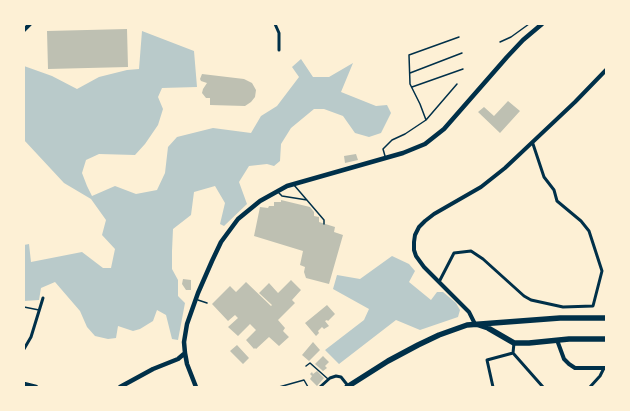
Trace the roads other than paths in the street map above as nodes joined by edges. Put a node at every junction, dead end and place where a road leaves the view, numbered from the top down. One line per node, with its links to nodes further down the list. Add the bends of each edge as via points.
1 (30, 24): 5 (street)
2 (276, 24): 8 (street)
3 (529, 24): 7 (lane)
4 (542, 24): 17 (main road, via 512,51 438,135 416,149)
5 (24, 30)
6 (459, 37): 12 (lane, via 409,55)
7 (500, 42)
8 (279, 50)
9 (462, 53): 12 (lane)
10 (463, 69): 14 (lane)
11 (606, 70): 16 (street)
12 (410, 72): 14 (lane)
13 (456, 84): 15 (lane)
14 (412, 87): 15 (lane)
15 (426, 120): 17 (lane, via 383,148)
16 (533, 144): 22 (street, via 481,187 434,214 419,227 414,242 416,256); 22 (street, via 544,177 554,190 557,201 589,231 602,271 593,306 563,307 531,300 471,251 454,253)
17 (385, 158): 18 (main road)
18 (293, 184): 19 (main road); 20 (lane)
19 (277, 190): 20 (lane, via 282,196); 24 (main road, via 247,211 229,230 212,261)
20 (307, 200): 21 (lane, via 324,220)
21 (324, 224)
22 (439, 282): 29 (street, via 469,312)
23 (43, 298): 27 (street)
24 (196, 300): 25 (lane); 34 (main road, via 187,324)
25 (207, 303)
26 (24, 307): 27 (lane)
27 (38, 310): 33 (street, via 31,337)
28 (606, 318): 29 (highway, via 560,318)
29 (475, 324): 32 (highway, via 488,328); 46 (highway, via 461,327 418,345)
30 (606, 339): 31 (highway)
31 (557, 340): 32 (highway); 37 (street, via 564,359 575,368)
32 (514, 343): 35 (street)
33 (24, 349)
34 (185, 353): 41 (main road, via 178,359); 42 (main road)
35 (512, 353): 47 (street, via 486,360); 48 (street)
36 (306, 366): 38 (lane, via 310,363)
37 (605, 368): 49 (street)
38 (328, 379): 45 (street); 46 (street, via 336,376 342,378)
39 (24, 384): 40 (main road)
40 (36, 387)
41 (120, 387)
42 (196, 387)
43 (279, 387): 44 (lane, via 304,380)
44 (308, 387)
45 (320, 387)
46 (348, 387)
47 (493, 387)
48 (543, 387)
49 (590, 387)

